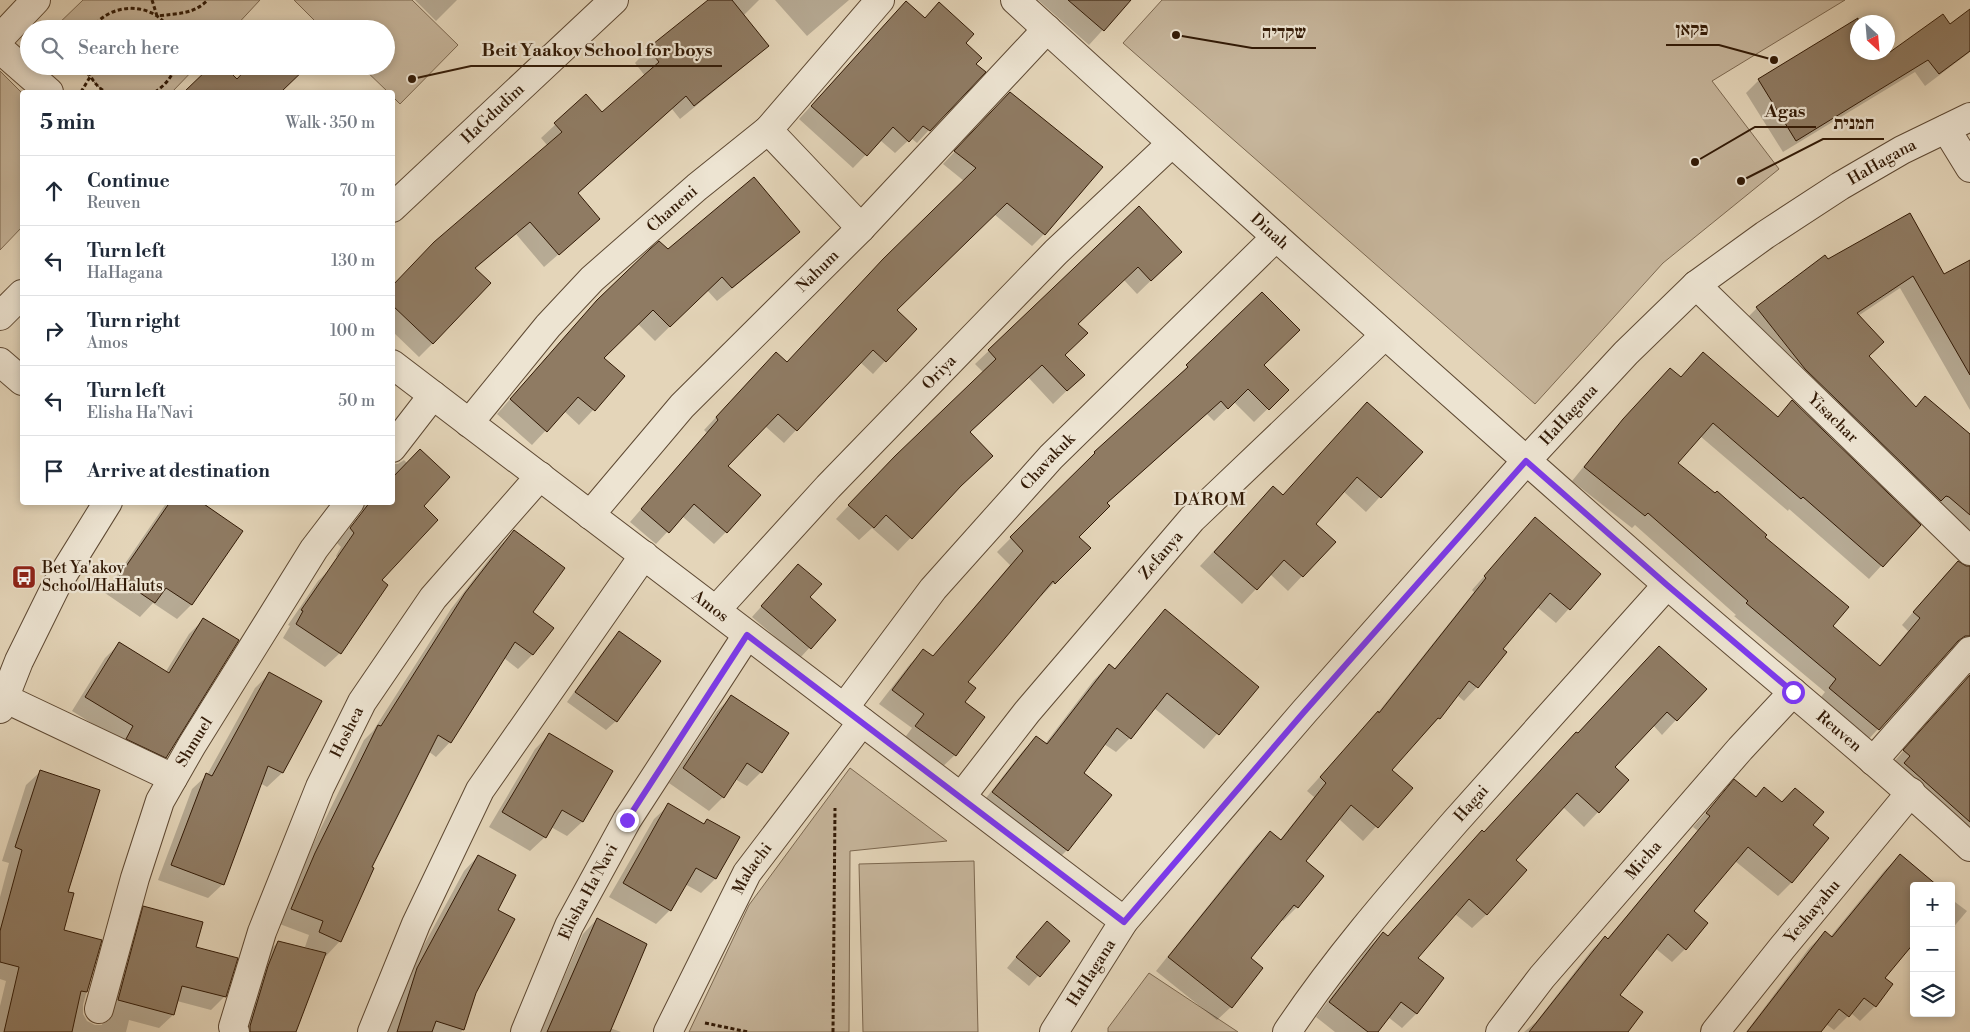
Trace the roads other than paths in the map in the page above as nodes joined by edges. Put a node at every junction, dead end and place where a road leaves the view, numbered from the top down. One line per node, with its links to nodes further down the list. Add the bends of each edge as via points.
1 (36, 0): 6 (street)
2 (614, 0): 16 (street, HaGdudim)
3 (880, 0): 13 (street, Chaneni)
4 (1015, 0): 5 (street, Dinah)
5 (1047, 29): 14 (street, Dinah); 17 (street, Nahum)
6 (0, 38)
7 (0, 48): 8 (street)
8 (20, 66)
9 (29, 75): 10 (street)
10 (46, 90)
11 (1970, 116): 12 (street, HaHagana)
12 (1946, 128): 15 (street); 19 (street, HaHagana, via 1840,186)
13 (768, 130): 17 (street); 27 (street, Chaneni, via 697,186 592,279 548,326)
14 (1172, 143): 18 (street, Dinah); 37 (street, Oriya, via 1056,252 828,487)
15 (1970, 168)
16 (395, 205)
17 (861, 228): 33 (street, Nahum, via 682,406)
18 (1276, 238): 22 (street, Dinah); 42 (street, Chavakuk, via 1051,457 933,590)
19 (1696, 285): 29 (street, HaHagana, via 1626,353); 34 (street, Yisachar)
20 (20, 296): 21 (street)
21 (0, 316)
22 (1384, 336): 29 (street, Dinah); 46 (street, Zefanya, via 1192,519 1027,712)
23 (0, 362): 25 (street)
24 (395, 366): 26 (street, Amos)
25 (20, 379)
26 (434, 395): 27 (street, Amos); 28 (street)
27 (470, 423): 30 (street, Amos)
28 (395, 444)
29 (1526, 461): 36 (street, Reuven); 48 (street, HaHagana)
30 (540, 476): 33 (street, Amos); 51 (street, Hoshea, via 433,598 362,702 320,787 262,932 233,1027)
31 (106, 505): 41 (street, via 56,586 18,661)
32 (348, 505): 44 (street, Shmuel, via 314,549)
33 (590, 515): 35 (street, Amos)
34 (1970, 551)
35 (644, 555): 37 (street, Amos); 52 (street, via 480,790 416,924)
36 (1667, 585): 40 (street, Reuven); 55 (street, Hagai, via 1370,919)
37 (716, 610): 38 (street, Amos)
38 (747, 635): 42 (street, Amos); 53 (street, Elisha Ha'Navi, via 627,820 569,926)
39 (1970, 651): 43 (street)
40 (1793, 692): 43 (street, Reuven); 56 (street, Micha, via 1542,977)
41 (2, 704): 44 (street)
42 (853, 715): 46 (street, Amos); 50 (street, Malachi, via 747,873)
43 (1874, 761): 45 (street, Reuven)
44 (173, 778): 49 (street, Shmuel, via 160,801 138,869)
45 (1911, 792): 47 (street, Reuven); 57 (street, Yeshayahu)
46 (961, 798): 48 (street, Amos)
47 (1970, 848)
48 (1124, 922): 54 (street, HaHagana)
49 (99, 1009)
50 (672, 1024)
51 (235, 1032)
52 (372, 1032)
53 (525, 1032)
54 (1054, 1032)
55 (1287, 1032)
56 (1500, 1032)
57 (1715, 1032)

